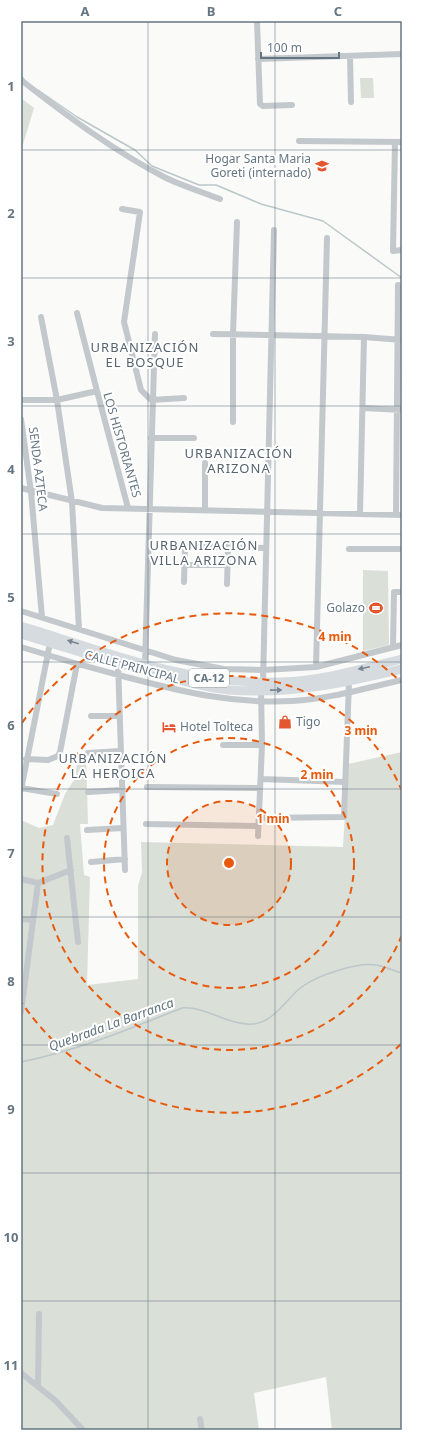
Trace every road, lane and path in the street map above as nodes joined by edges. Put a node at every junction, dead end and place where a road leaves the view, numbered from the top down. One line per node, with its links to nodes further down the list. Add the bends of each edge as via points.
1 (257, 21): 4 (street)
2 (402, 54): 3 (street)
3 (350, 56): 4 (street); 6 (street)
4 (258, 59): 7 (street, via 261,105)
5 (21, 80): 10 (street, via 74,121 126,154 167,178)
6 (351, 102)
7 (292, 105)
8 (298, 141): 9 (street)
9 (399, 142): 15 (street, via 393,251)
10 (220, 199)
11 (122, 209): 30 (street, via 140,212 124,322 141,390)
12 (237, 222): 21 (street)
13 (274, 230): 22 (street)
14 (327, 238): 23 (street)
15 (402, 250)
16 (398, 285): 25 (street)
17 (76, 313): 26 (street)
18 (41, 317): 29 (street)
19 (155, 334): 30 (street)
20 (213, 334): 21 (street)
21 (233, 334): 22 (street); 34 (street)
22 (271, 335): 23 (street); 46 (street)
23 (324, 336): 24 (street); 47 (street)
24 (364, 337): 25 (street); 31 (street)
25 (400, 339): 32 (street)
26 (97, 391): 29 (street, LOS HISTORIANTES); 43 (street, LOS HISTORIANTES)
27 (184, 398): 30 (street)
28 (21, 400): 29 (street, LOS HISTORIANTES)
29 (57, 400): 42 (street)
30 (151, 400): 35 (street)
31 (363, 408): 32 (street); 48 (street)
32 (400, 410): 37 (street)
33 (21, 419): 41 (street, SENDA AZTECA)
34 (233, 422)
35 (151, 438): 36 (street); 44 (street)
36 (194, 438)
37 (399, 443): 39 (street)
38 (205, 463): 45 (street)
39 (399, 482): 49 (street)
40 (21, 488): 41 (street)
41 (31, 492): 42 (street); 62 (street, SENDA AZTECA)
42 (72, 502): 43 (street, via 102,508); 64 (street)
43 (128, 508): 44 (street)
44 (149, 509): 45 (street); 70 (street)
45 (205, 510): 46 (street)
46 (267, 511): 47 (street); 53 (street)
47 (321, 513): 48 (street); 76 (street)
48 (360, 514): 49 (street)
49 (399, 515)
50 (175, 546): 51 (street)
51 (185, 546): 52 (street); 56 (street)
52 (228, 548): 53 (street); 57 (street)
53 (266, 548): 77 (street)
54 (348, 549): 55 (street)
55 (402, 549)
56 (184, 565): 57 (street); 58 (street)
57 (228, 565): 59 (street)
58 (184, 582)
59 (227, 584)
60 (402, 592): 69 (street, via 394,592)
61 (21, 611): 62 (street)
62 (42, 617): 64 (street)
63 (21, 626): 73 (highway, CA-12, one-way to 63)
64 (79, 629): 70 (street)
65 (21, 634): 66 (highway, CA-12)
66 (50, 643): 71 (street); 75 (highway, CA-12)
67 (402, 645): 69 (street)
68 (21, 647): 71 (street, CALLE PRINCIPAL)
69 (393, 647): 76 (street)
70 (145, 649): 73 (street); 77 (street, via 176,660 224,669)
71 (47, 655): 74 (street, CALLE PRINCIPAL); 91 (street)
72 (402, 659): 82 (highway, CA-12, one-way to 82, via 299,681)
73 (145, 663): 82 (highway, CA-12, via 191,676)
74 (77, 664): 79 (street, CALLE PRINCIPAL); 91 (street, via 58,756 48,760)
75 (118, 664): 79 (street); 82 (highway, CA-12, via 227,690)
76 (316, 668): 77 (street)
77 (263, 670): 82 (street)
78 (402, 670): 81 (highway, CA-12)
79 (118, 678): 84 (street, CALLE PRINCIPAL, via 189,694); 86 (street, CALLE PRINCIPAL)
80 (402, 680): 83 (street, CALLE PRINCIPAL)
81 (349, 682): 82 (highway, CA-12, one-way to 81, via 312,688); 83 (street)
82 (262, 686): 84 (street)
83 (347, 692): 84 (street, CALLE PRINCIPAL, via 294,701); 94 (street)
84 (262, 702): 88 (street)
85 (91, 716): 86 (street)
86 (119, 716): 89 (street, CALLE PRINCIPAL)
87 (223, 744): 88 (street)
88 (262, 745): 93 (street)
89 (120, 751): 90 (street); 98 (street, CALLE PRINCIPAL)
90 (88, 753)
91 (26, 759): 92 (street)
92 (23, 766): 97 (street)
93 (261, 779): 94 (street); 96 (street)
94 (345, 782): 101 (street, via 344,817)
95 (147, 787): 96 (street)
96 (260, 788): 101 (street)
97 (21, 789): 100 (street)
98 (121, 790): 99 (street); 104 (street, CALLE PRINCIPAL)
99 (88, 792)
100 (57, 794)
101 (259, 818): 103 (street)
102 (146, 824): 103 (street)
103 (258, 826): 106 (street)
104 (123, 828): 105 (street); 108 (street, CALLE PRINCIPAL)
105 (87, 830)
106 (258, 836)
107 (67, 838): 110 (street)
108 (125, 859): 109 (street); 111 (street, CALLE PRINCIPAL)
109 (91, 862)
110 (71, 870): 113 (street); 116 (street)
111 (125, 870)
112 (21, 879): 113 (street)
113 (38, 883): 115 (street)
114 (21, 919): 115 (street)
115 (33, 920): 117 (street)
116 (78, 942)
117 (24, 958): 118 (street)
118 (22, 997): 119 (street)
119 (21, 1012)
120 (39, 1314): 122 (street)
121 (21, 1373): 122 (street)
122 (38, 1386): 124 (street)
123 (200, 1419): 125 (street)
124 (83, 1430)
125 (202, 1430)

